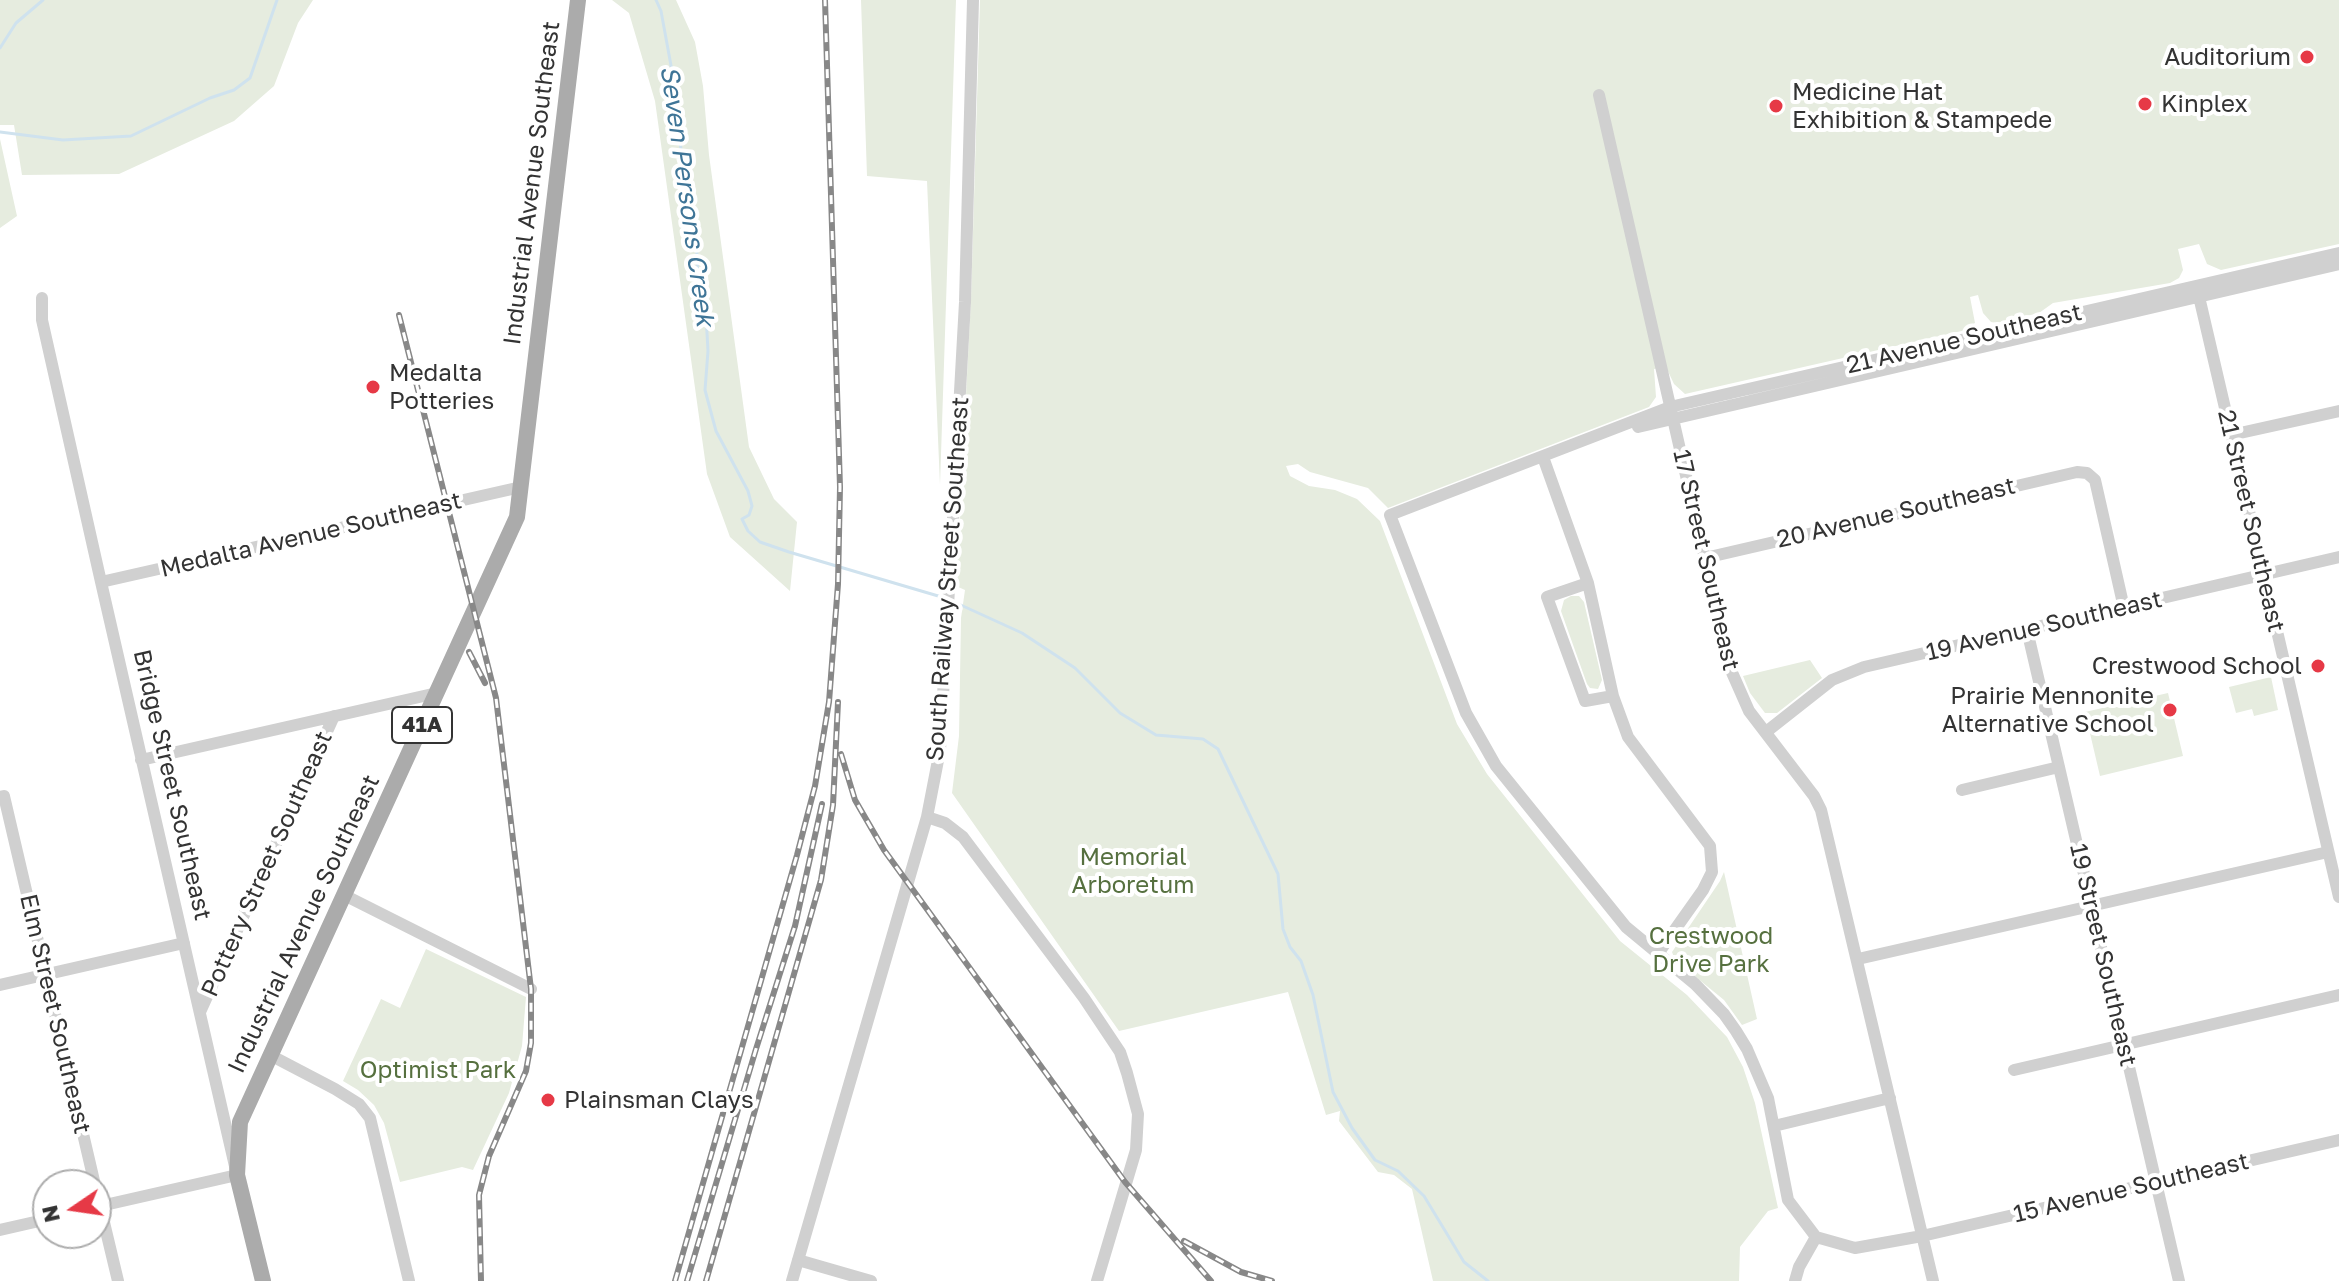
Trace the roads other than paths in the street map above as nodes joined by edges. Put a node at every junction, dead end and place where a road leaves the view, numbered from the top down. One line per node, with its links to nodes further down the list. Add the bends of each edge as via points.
1 (973, 0): 28 (street, South Railway Street Southeast, via 965,302 940,750)
2 (577, 3): 12 (main road, Industrial Avenue Southeast / 41A)
3 (1599, 95): 9 (street, 17 Street Southeast)
4 (2339, 253): 6 (street, 21 Avenue Southeast)
5 (2339, 264): 6 (street, 21 Avenue Southeast)
6 (2198, 291): 9 (street, 21 Avenue Southeast); 10 (street, 21 Street Southeast)
7 (42, 298): 16 (street, Bridge Street Southeast, via 42,320)
8 (2339, 411): 10 (street)
9 (1671, 412): 11 (street, 21 Avenue Southeast); 14 (street, 17 Street Southeast)
10 (2231, 435): 15 (street, 21 Street Southeast)
11 (1543, 457): 17 (street); 34 (street, 21 Avenue Southeast, via 1390,515 1466,713 1496,766 1626,927)
12 (521, 487): 16 (street, Medalta Avenue Southeast); 20 (main road, Industrial Avenue Southeast / 41A, via 517,517)
13 (2339, 557): 15 (street, 19 Avenue Southeast)
14 (1705, 558): 18 (street, 20 Avenue Southeast, via 2087,473 2095,480); 23 (street, 17 Street Southeast, via 1730,668 1749,711)
15 (2264, 574): 18 (street, 19 Avenue Southeast); 29 (street, 21 Street Southeast)
16 (101, 582): 24 (street, Bridge Street Southeast)
17 (1588, 583): 21 (street); 21 (street, via 1547,597 1585,701)
18 (2124, 608): 19 (street, 19 Avenue Southeast)
19 (2027, 630): 23 (street, 19 Avenue Southeast, via 1847,673); 25 (street, 19 Street Southeast)
20 (437, 693): 22 (street); 30 (main road, Industrial Avenue Southeast / 41A)
21 (1613, 696): 34 (street, via 1628,737 1710,846 1712,872)
22 (334, 716): 24 (street); 40 (street, Pottery Street Southeast)
23 (1766, 732): 35 (street, 17 Street Southeast, via 1821,810)
24 (141, 760): 33 (street, Bridge Street Southeast)
25 (2059, 767): 26 (street); 32 (street, 19 Street Southeast)
26 (1962, 790)
27 (2, 797): 36 (street, Elm Street Southeast)
28 (927, 817): 56 (street, South Railway Street Southeast); 62 (street, via 963,837 1120,1052 1138,1114 1136,1150)
29 (2328, 852): 31 (street, 21 Street Southeast); 32 (street)
30 (344, 895): 38 (street); 42 (main road, Industrial Avenue Southeast / 41A)
31 (2339, 897)
32 (2091, 906): 35 (street); 41 (street, 19 Street Southeast)
33 (184, 943): 36 (street); 40 (street, Bridge Street Southeast)
34 (1657, 955): 45 (street, via 1695,984 1736,1031 1768,1098)
35 (1858, 959): 44 (street, 17 Street Southeast)
36 (46, 974): 37 (street); 47 (street, Elm Street Southeast)
37 (0, 985)
38 (531, 989)
39 (2339, 995): 41 (street)
40 (200, 1012): 48 (street, Bridge Street Southeast)
41 (2123, 1043): 43 (street); 49 (street, 19 Street Southeast)
42 (270, 1055): 48 (main road, Industrial Avenue Southeast / 41A, via 240,1122); 59 (street, via 359,1104 370,1118)
43 (2014, 1070)
44 (1890, 1098): 45 (street); 53 (street, 17 Street Southeast)
45 (1774, 1126): 54 (street, via 1788,1200)
46 (2339, 1140): 49 (street, 15 Avenue Southeast)
47 (92, 1169)
48 (237, 1175): 50 (street); 58 (main road, Bridge Street Southeast / 41A)
49 (2155, 1182): 53 (street, 15 Avenue Southeast); 65 (street, 19 Street Southeast)
50 (112, 1204)
51 (32, 1223): 52 (street)
52 (0, 1230)
53 (1922, 1236): 54 (street, 15 Avenue Southeast, via 1855,1248); 64 (street, 17 Street Southeast)
54 (1816, 1237): 63 (street)
55 (109, 1249): 57 (street, Elm Street Southeast)
56 (798, 1260): 60 (street, South Railway Street Southeast); 61 (street)
57 (118, 1281)
58 (263, 1281)
59 (409, 1281)
60 (792, 1281)
61 (871, 1281)
62 (1097, 1281)
63 (1795, 1281)
64 (1933, 1281)
65 (2179, 1281)

